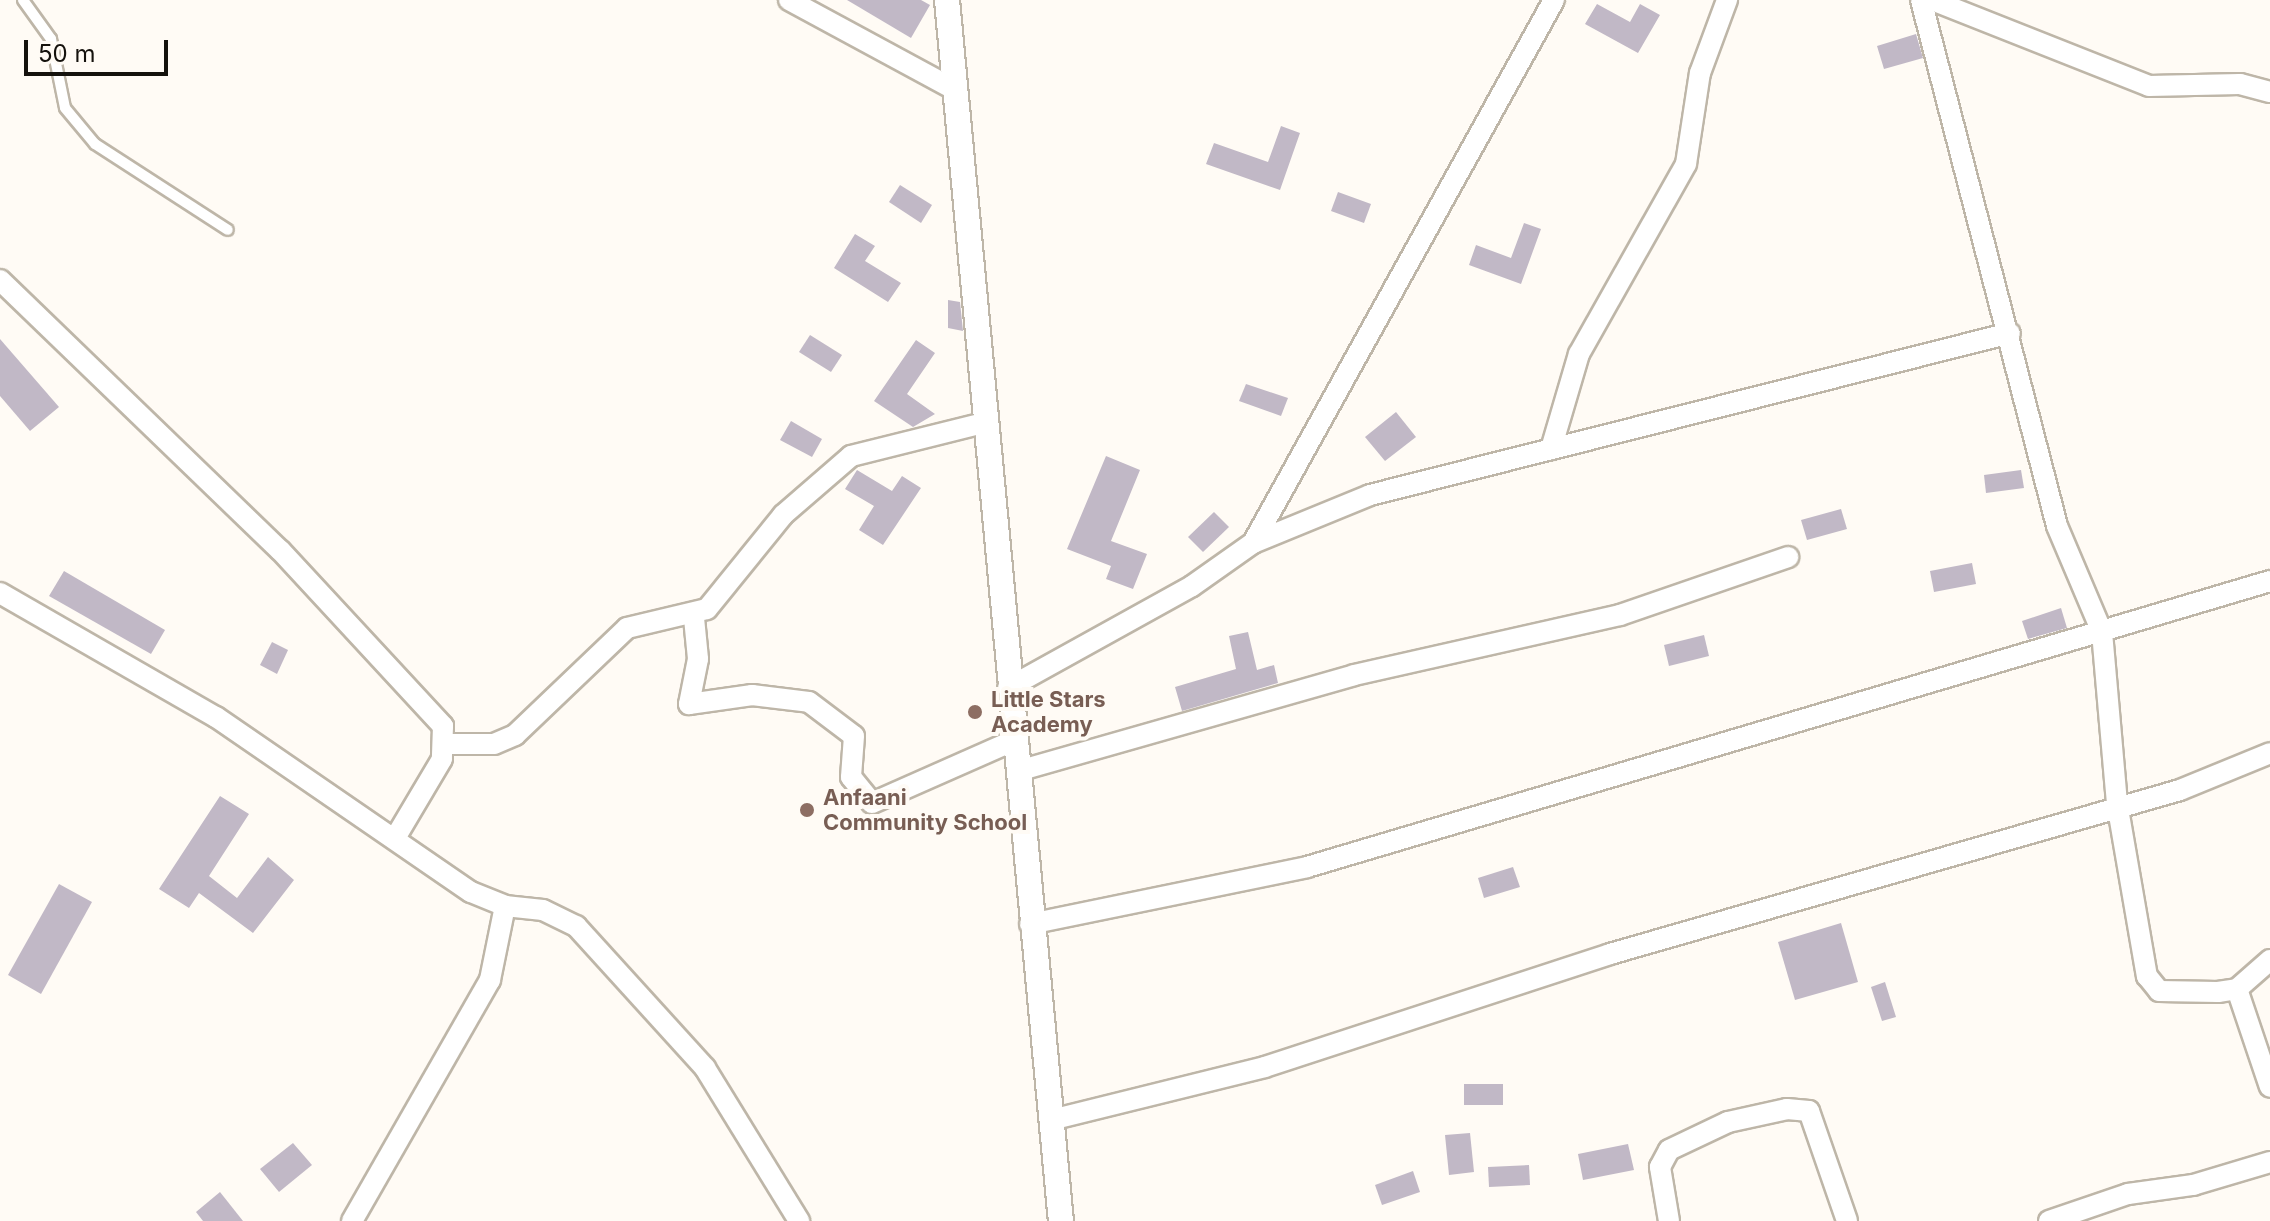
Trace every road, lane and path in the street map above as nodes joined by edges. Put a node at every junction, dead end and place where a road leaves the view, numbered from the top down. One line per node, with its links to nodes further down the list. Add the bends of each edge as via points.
1 (23, 0): 10 (lane, via 51,39 65,108 95,144)
2 (789, 0): 8 (street)
3 (947, 0): 8 (street)
4 (1554, 0): 15 (street)
5 (1727, 0): 14 (street, via 1700,73 1686,164 1579,354)
6 (1921, 0): 12 (street)
7 (1932, 0): 9 (street, via 2149,86 2240,84)
8 (952, 88): 13 (street)
9 (2270, 92)
10 (228, 230)
11 (0, 280): 23 (street, via 280,550 443,726)
12 (2010, 333): 14 (street); 20 (street, via 2057,526)
13 (983, 423): 19 (street, via 851,456 783,515); 21 (street)
14 (1551, 449): 15 (street, via 1370,495)
15 (1253, 543): 21 (street, via 1192,586)
16 (1788, 557): 25 (street, via 1620,615 1354,675)
17 (2270, 581): 20 (street)
18 (0, 593): 27 (street, via 216,717)
19 (694, 618): 22 (street, via 698,668 685,696 689,704 752,695 809,702 854,736 851,777 872,803); 23 (street, via 656,617 627,628 515,735 494,744)
20 (2102, 632): 26 (street); 29 (street, via 1307,867)
21 (1008, 688): 22 (street)
22 (1015, 740): 25 (street)
23 (447, 744): 27 (street)
24 (2270, 753): 26 (street, via 2180,790)
25 (1018, 771): 29 (street)
26 (2117, 803): 31 (street, via 2147,976 2159,991); 33 (street, via 1610,954 1265,1067)
27 (395, 838): 28 (street, via 471,892)
28 (505, 906): 35 (street, via 490,980); 36 (street, via 543,910 576,926 705,1068)
29 (1030, 924): 33 (street)
30 (2270, 960): 31 (street)
31 (2237, 989): 32 (street)
32 (2270, 1087)
33 (1051, 1120): 37 (street)
34 (2270, 1162): 40 (street, via 2193,1185 2128,1194)
35 (352, 1221)
36 (799, 1221)
37 (1061, 1221)
38 (1669, 1221): 39 (street, via 1660,1167 1669,1150 1699,1132 1787,1109 1809,1111)
39 (1847, 1221)
40 (2049, 1221)

